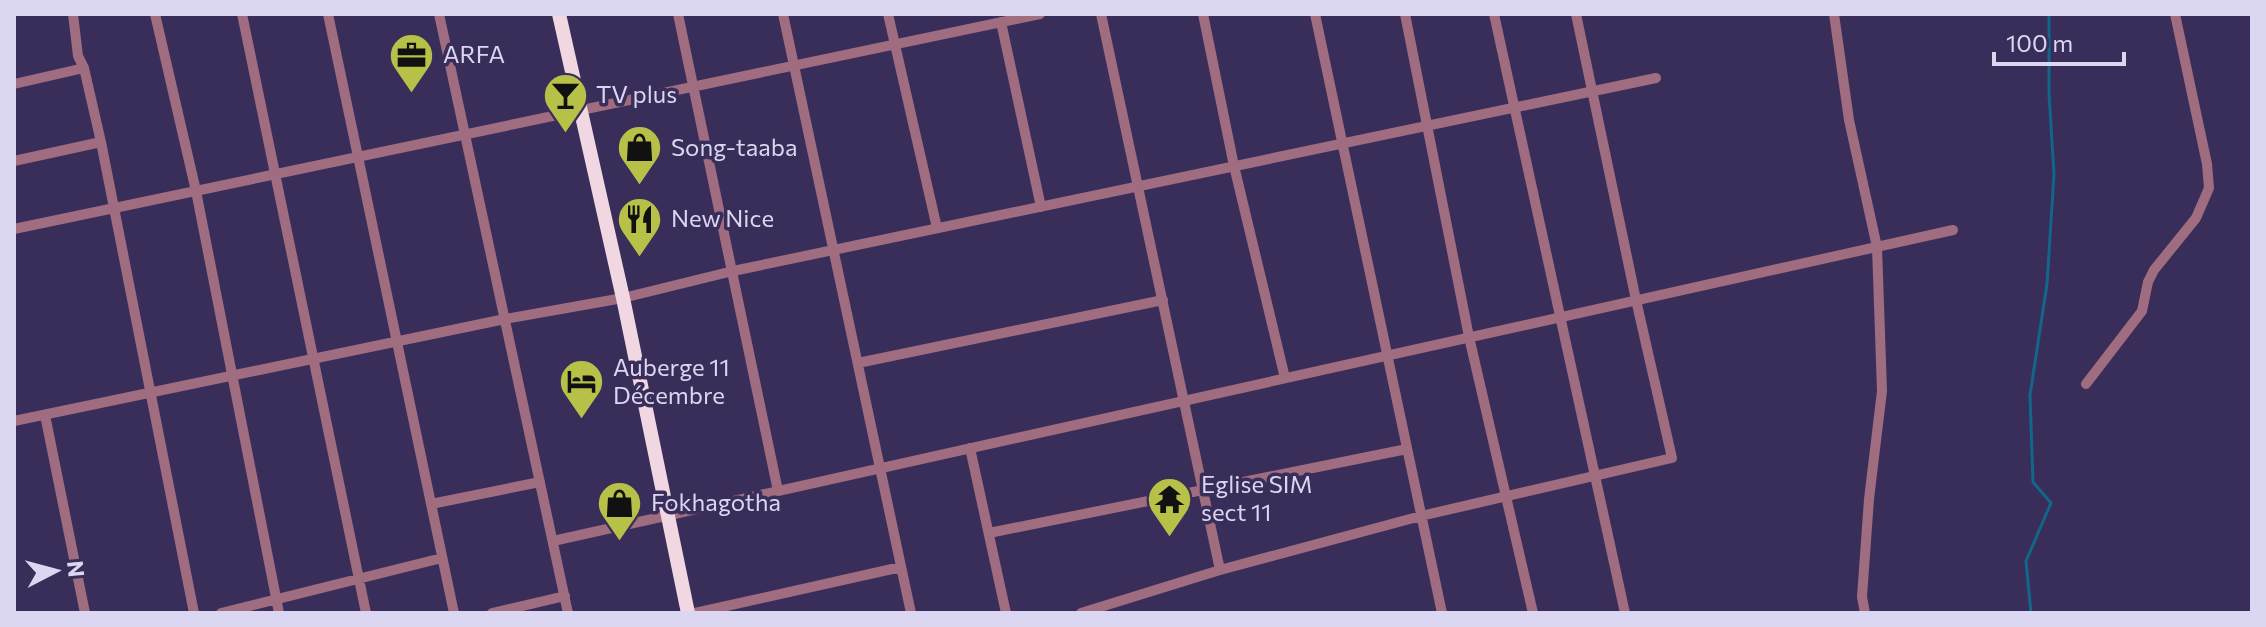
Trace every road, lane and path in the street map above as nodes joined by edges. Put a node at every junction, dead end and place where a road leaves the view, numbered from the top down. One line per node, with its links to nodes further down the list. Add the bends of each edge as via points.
1 (73, 14): 22 (street)
2 (155, 14): 38 (street)
3 (242, 14): 36 (street)
4 (328, 14): 33 (street)
5 (439, 14): 30 (street)
6 (559, 14): 28 (highway)
7 (678, 14): 25 (street)
8 (783, 14): 21 (street)
9 (888, 14): 20 (street)
10 (1040, 14): 19 (street)
11 (1101, 14): 37 (street)
12 (1203, 14): 35 (street)
13 (1315, 14): 32 (street)
14 (1405, 14): 29 (street)
15 (1494, 14): 27 (street)
16 (1576, 14): 26 (street)
17 (1834, 14): 44 (street, via 1849,120)
18 (2175, 14): 59 (street, via 2209,188 2196,218 2154,270 2142,311)
19 (1001, 22): 20 (street); 39 (street)
20 (894, 45): 21 (street); 41 (street)
21 (794, 66): 25 (street); 45 (street)
22 (84, 68): 24 (street); 31 (street)
23 (1656, 78): 26 (street)
24 (14, 84)
25 (694, 87): 28 (street); 46 (street)
26 (1592, 90): 27 (street); 49 (street)
27 (1514, 108): 29 (street); 50 (street)
28 (580, 111): 30 (street); 47 (highway)
29 (1426, 126): 32 (street); 52 (street)
30 (466, 134): 33 (street); 51 (street)
31 (101, 142): 34 (street); 40 (street)
32 (1342, 144): 35 (street); 54 (street)
33 (359, 157): 36 (street); 53 (street)
34 (14, 161)
35 (1234, 166): 37 (street); 58 (street)
36 (276, 174): 38 (street); 55 (street)
37 (1139, 186): 39 (street); 48 (street)
38 (196, 191): 40 (street); 57 (street)
39 (1041, 207): 41 (street)
40 (114, 208): 42 (street); 60 (street)
41 (937, 228): 45 (street)
42 (14, 229)
43 (1953, 230): 44 (street)
44 (1877, 247): 49 (street); 99 (street, via 1882,391 1869,499)
45 (834, 250): 46 (street); 56 (street)
46 (733, 271): 47 (street); 70 (street)
47 (623, 298): 51 (street); 73 (highway)
48 (1163, 300): 56 (street); 61 (street)
49 (1636, 300): 50 (street); 67 (street, via 1672,458)
50 (1560, 317): 52 (street); 67 (street)
51 (505, 319): 53 (street); 68 (street)
52 (1469, 337): 54 (street); 71 (street)
53 (397, 341): 55 (street); 72 (street)
54 (1387, 355): 58 (street); 65 (street)
55 (314, 359): 57 (street); 80 (street)
56 (858, 363): 66 (street)
57 (232, 376): 60 (street); 82 (street)
58 (1285, 378): 61 (street)
59 (2086, 384)
60 (150, 393): 62 (street); 84 (street)
61 (1184, 401): 64 (street); 69 (street)
62 (45, 415): 63 (street); 83 (street)
63 (14, 421)
64 (970, 448): 66 (street); 75 (street)
65 (1407, 449): 69 (street); 74 (street)
66 (880, 468): 70 (street); 78 (street)
67 (1595, 475): 71 (street); 98 (street)
68 (540, 482): 72 (street); 76 (street)
69 (1203, 490): 75 (street); 79 (street)
70 (778, 491): 73 (street)
71 (1506, 495): 74 (street); 97 (street)
72 (431, 504): 77 (street)
73 (668, 515): 76 (street); 91 (highway)
74 (1421, 516): 79 (street); 96 (street)
75 (989, 533): 94 (street)
76 (553, 541): 81 (street)
77 (442, 558): 80 (street); 88 (street)
78 (901, 567): 92 (street); 93 (street)
79 (1220, 570): 95 (street)
80 (359, 579): 82 (street); 87 (street)
81 (565, 596): 89 (street); 90 (street)
82 (276, 598): 85 (street); 86 (street)
83 (85, 613)
84 (194, 613)
85 (221, 613)
86 (279, 613)
87 (366, 613)
88 (454, 613)
89 (492, 613)
90 (568, 613)
91 (688, 613)
92 (695, 613)
93 (911, 613)
94 (1006, 613)
95 (1081, 613)
96 (1442, 613)
97 (1533, 613)
98 (1625, 613)
99 (1865, 613)

